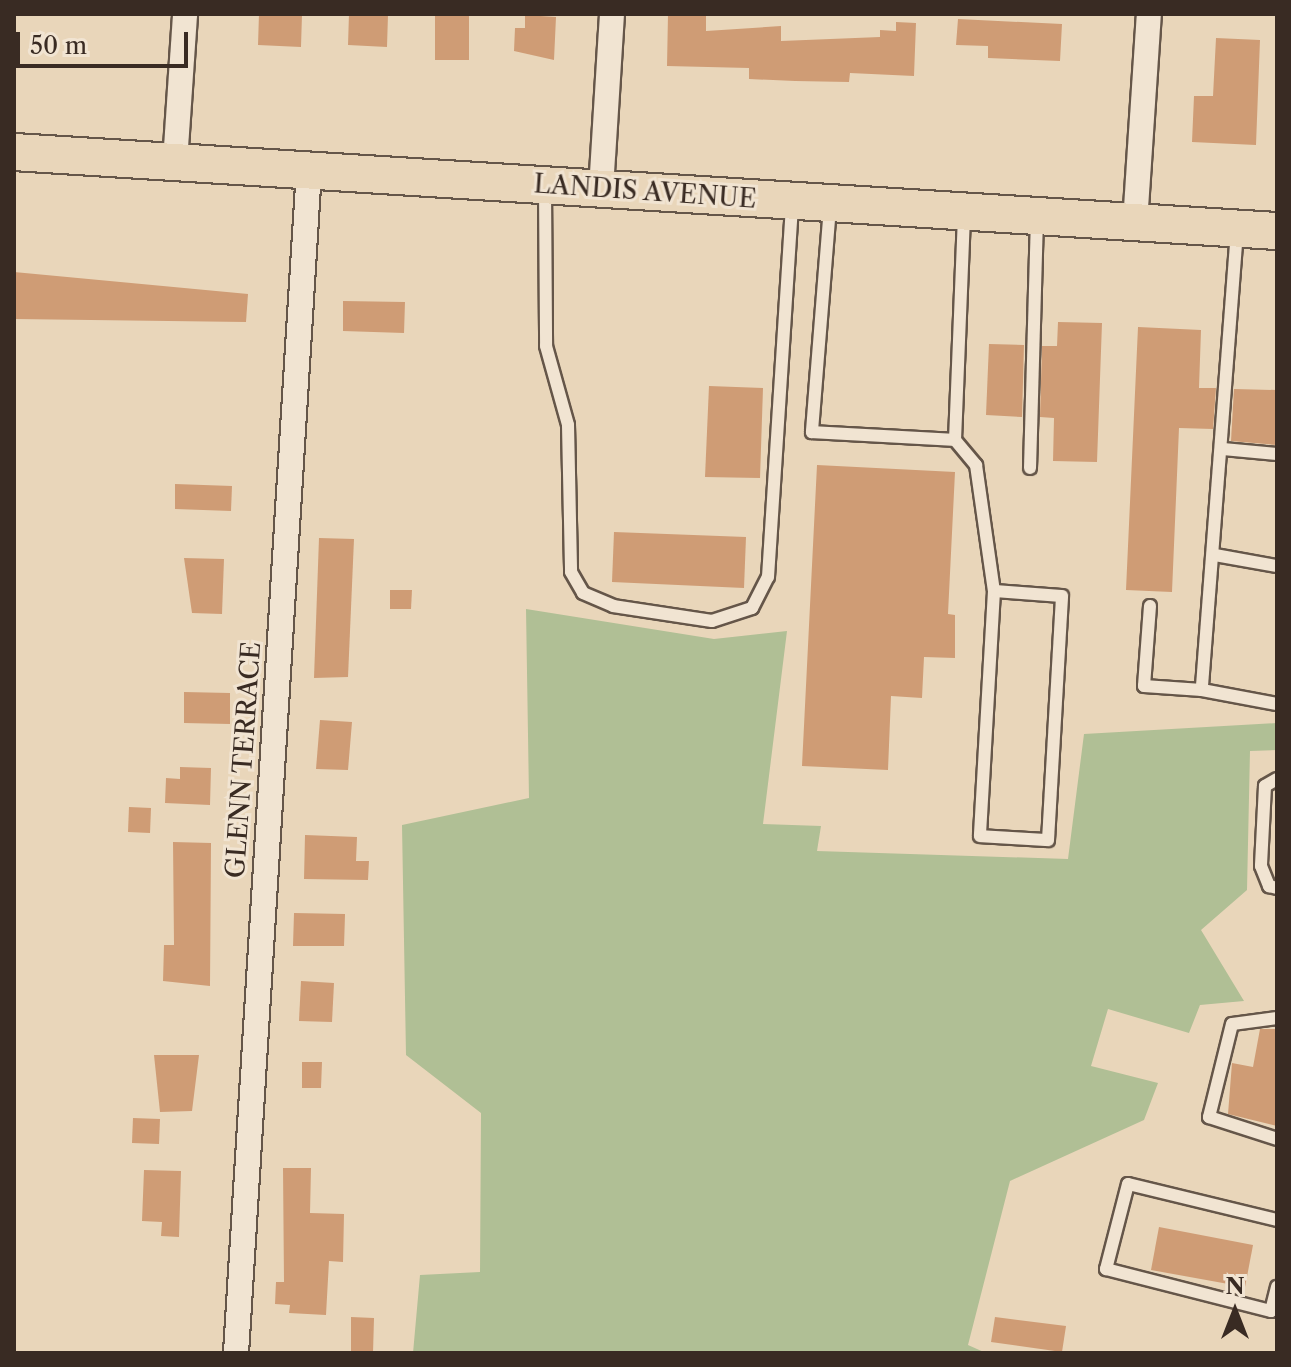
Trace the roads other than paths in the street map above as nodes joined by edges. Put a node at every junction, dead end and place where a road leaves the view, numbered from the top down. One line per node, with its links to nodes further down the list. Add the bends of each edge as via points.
1 (185, 14): 5 (street)
2 (612, 14): 8 (street)
3 (1149, 14): 13 (street)
4 (14, 152): 5 (main road, LANDIS AVENUE)
5 (175, 162): 6 (main road, LANDIS AVENUE)
6 (309, 170): 7 (main road, LANDIS AVENUE); 33 (street, GLENN TERRACE)
7 (545, 186): 8 (main road, LANDIS AVENUE); 9 (lane, via 546,346 568,425 571,572 583,593 613,606 712,621 752,608 768,577)
8 (601, 189): 9 (main road, LANDIS AVENUE)
9 (793, 201): 10 (main road, LANDIS AVENUE)
10 (830, 203): 11 (main road, LANDIS AVENUE); 16 (lane, via 812,432)
11 (964, 212): 12 (main road, LANDIS AVENUE); 16 (lane)
12 (1037, 216): 13 (main road, LANDIS AVENUE); 19 (lane)
13 (1135, 223): 14 (main road, LANDIS AVENUE)
14 (1238, 229): 15 (main road, LANDIS AVENUE); 17 (lane)
15 (1277, 231)
16 (955, 440): 22 (lane, via 976,465)
17 (1223, 449): 18 (lane); 20 (lane)
18 (1277, 454)
19 (1030, 468)
20 (1215, 555): 21 (lane); 24 (lane)
21 (1277, 566)
22 (994, 591): 22 (lane, via 980,836 1048,840 1062,596)
23 (1150, 606): 24 (lane, via 1144,686)
24 (1202, 690): 25 (lane)
25 (1277, 704)
26 (1274, 779): 27 (lane, via 1265,786 1261,866)
27 (1277, 888)
28 (1277, 1018): 29 (lane, via 1232,1024 1209,1117)
29 (1277, 1139)
30 (1277, 1220): 32 (lane, via 1128,1184 1106,1269)
31 (1277, 1287): 32 (lane)
32 (1274, 1312)
33 (236, 1353)

